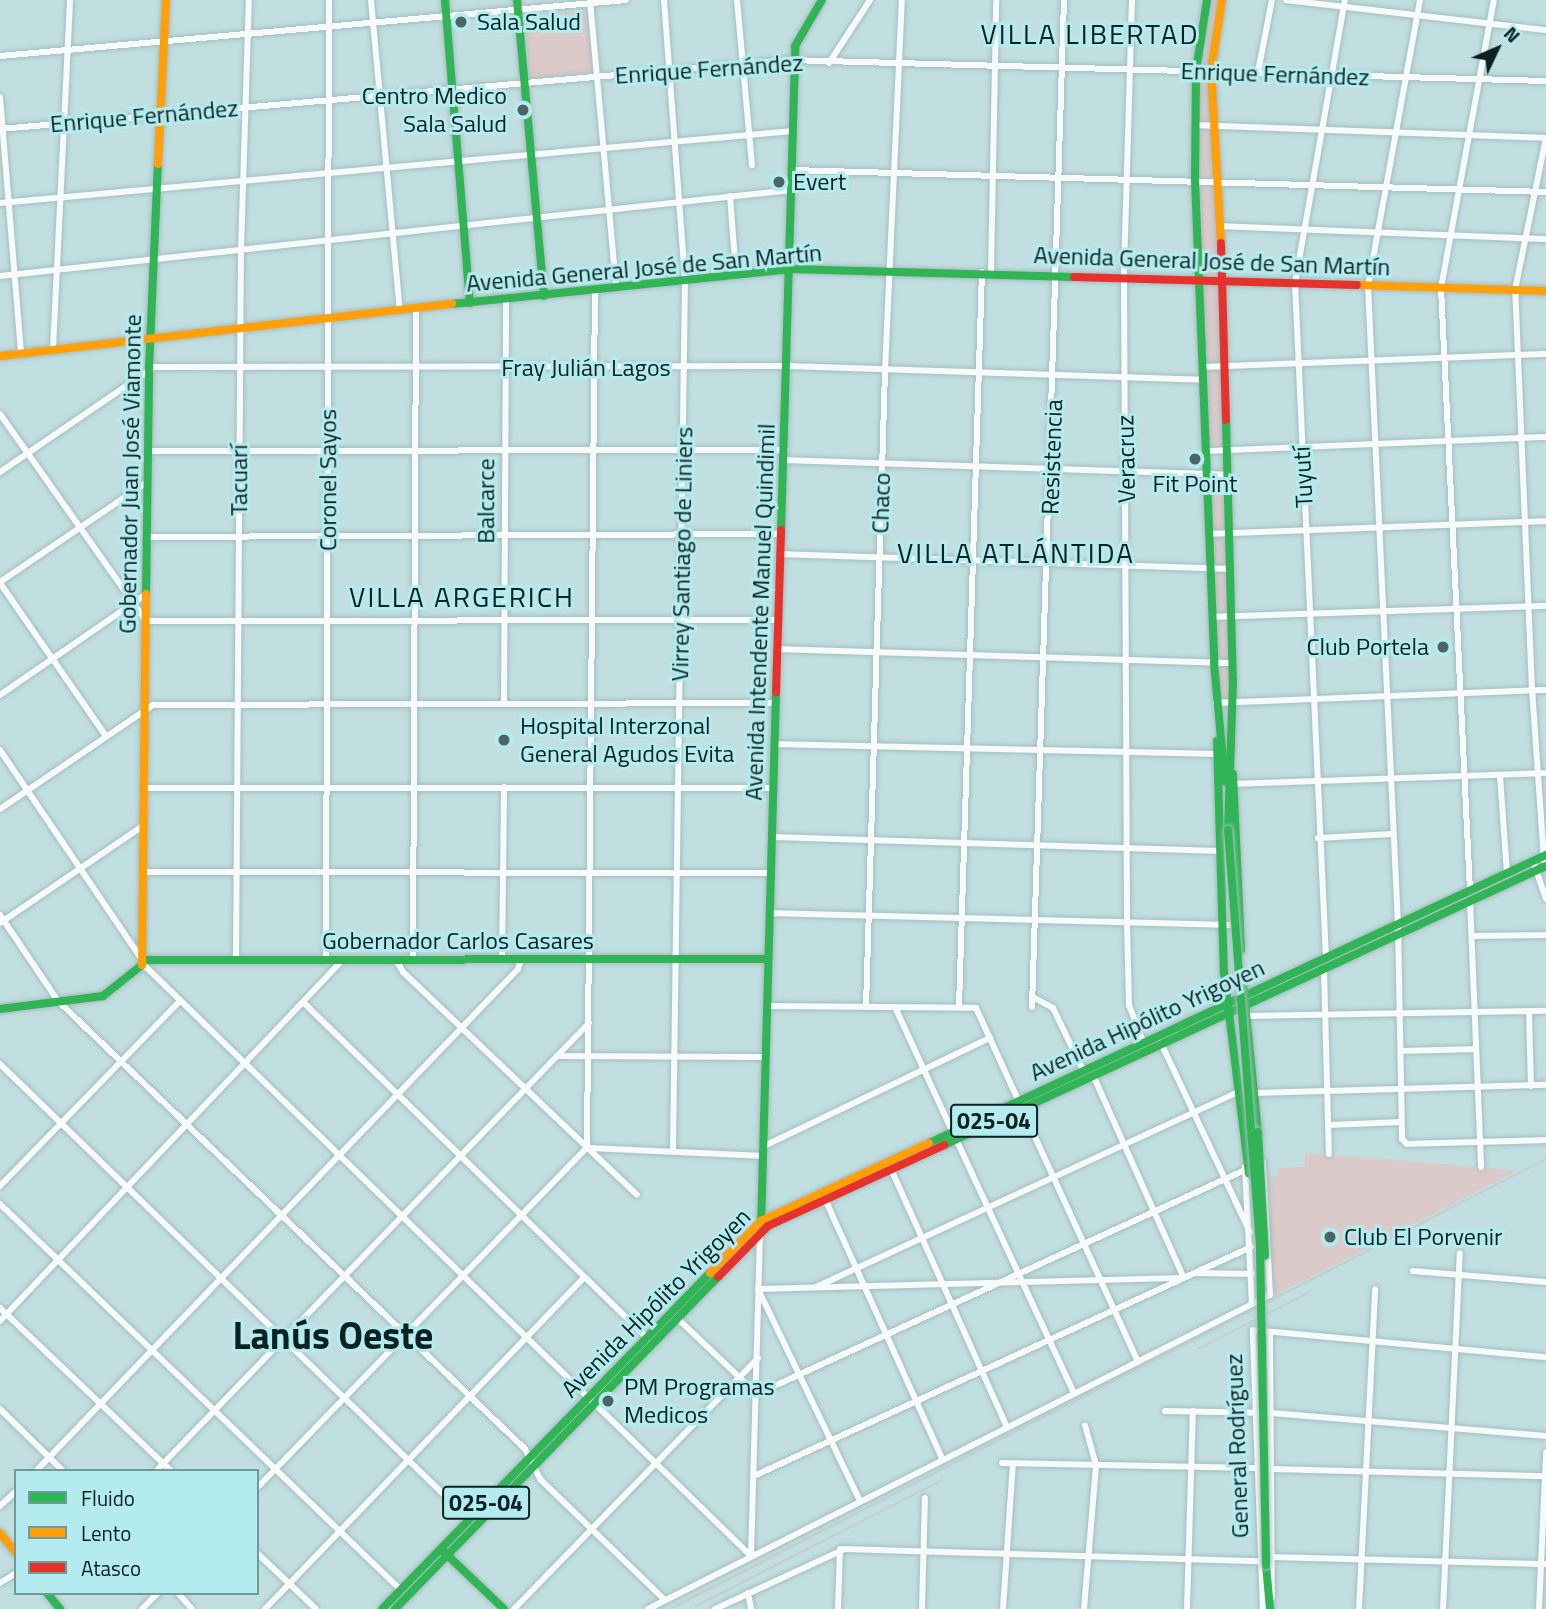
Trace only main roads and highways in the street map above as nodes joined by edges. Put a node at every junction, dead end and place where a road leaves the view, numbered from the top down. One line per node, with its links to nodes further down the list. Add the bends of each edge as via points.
1 (166, 0): 13 (main road, Gobernador Juan José Viamonte)
2 (445, 0): 12 (main road)
3 (822, 0): 7 (main road, Avenida Intendente Manuel Quindimil, via 798,36 794,61)
4 (1207, 0): 8 (main road, via 1196,71 1195,180)
5 (1222, 0): 9 (main road, via 1211,71)
6 (518, 5): 11 (main road)
7 (789, 269): 8 (main road, Avenida General José de San Martín); 11 (main road, Avenida General José de San Martín); 20 (main road, Avenida Intendente Manuel Quindimil)
8 (1201, 278): 9 (main road, Avenida General José de San Martín); 15 (main road)
9 (1223, 280): 10 (main road, Avenida General José de San Martín); 16 (main road)
10 (1546, 290)
11 (544, 296): 12 (main road, Avenida General José de San Martín)
12 (470, 303): 13 (main road, Avenida General José de San Martín)
13 (151, 336): 14 (main road, Avenida General José de San Martín); 19 (main road, Gobernador Juan José Viamonte)
14 (0, 356)
15 (1218, 725): 17 (main road); 22 (main road)
16 (1231, 746): 17 (main road); 21 (main road)
17 (1227, 811): 28 (main road, bridge, via 1259,1227)
18 (1545, 861): 21 (main road, Avenida Hipólito Yrigoyen / 025-04, via 1533,861); 21 (main road, Avenida Hipólito Yrigoyen / 025-04, via 1536,871 1397,935)
19 (144, 959): 20 (main road, Gobernador Carlos Casares); 23 (main road, via 107,994)
20 (768, 959): 26 (main road, Avenida Intendente Manuel Quindimil)
21 (1245, 999): 22 (main road, Avenida Hipólito Yrigoyen / 025-04); 28 (main road, bridge, via 1266,1238)
22 (1228, 1007): 24 (main road, Avenida Hipólito Yrigoyen / 025-04, via 1161,1043); 24 (main road, Avenida Hipólito Yrigoyen / 025-04, via 1143,1041); 28 (main road, bridge, via 1241,1091)
23 (0, 1009)
24 (1020, 1105): 25 (main road, Avenida Hipólito Yrigoyen / 025-04)
25 (954, 1135): 26 (main road, Avenida Hipólito Yrigoyen / 025-04); 27 (main road, Avenida Hipólito Yrigoyen / 025-04)
26 (761, 1221): 27 (main road, Avenida Intendente Manuel Quindimil); 29 (main road, Avenida Hipólito Yrigoyen / 025-04)
27 (760, 1232): 29 (main road, Avenida Hipólito Yrigoyen / 025-04)
28 (1256, 1304): 38 (main road, bridge)
29 (593, 1400): 32 (main road, Avenida Hipólito Yrigoyen / 025-04, via 533,1468); 32 (main road, Avenida Hipólito Yrigoyen / 025-04, via 470,1520)
30 (0, 1533): 31 (main road)
31 (14, 1550)
32 (445, 1552): 35 (main road, Avenida Hipólito Yrigoyen / 025-04); 36 (main road, Avenida Hipólito Yrigoyen / 025-04); 37 (main road)
33 (49, 1595): 34 (main road)
34 (60, 1609)
35 (382, 1609)
36 (395, 1609)
37 (504, 1609)
38 (1267, 1609)

